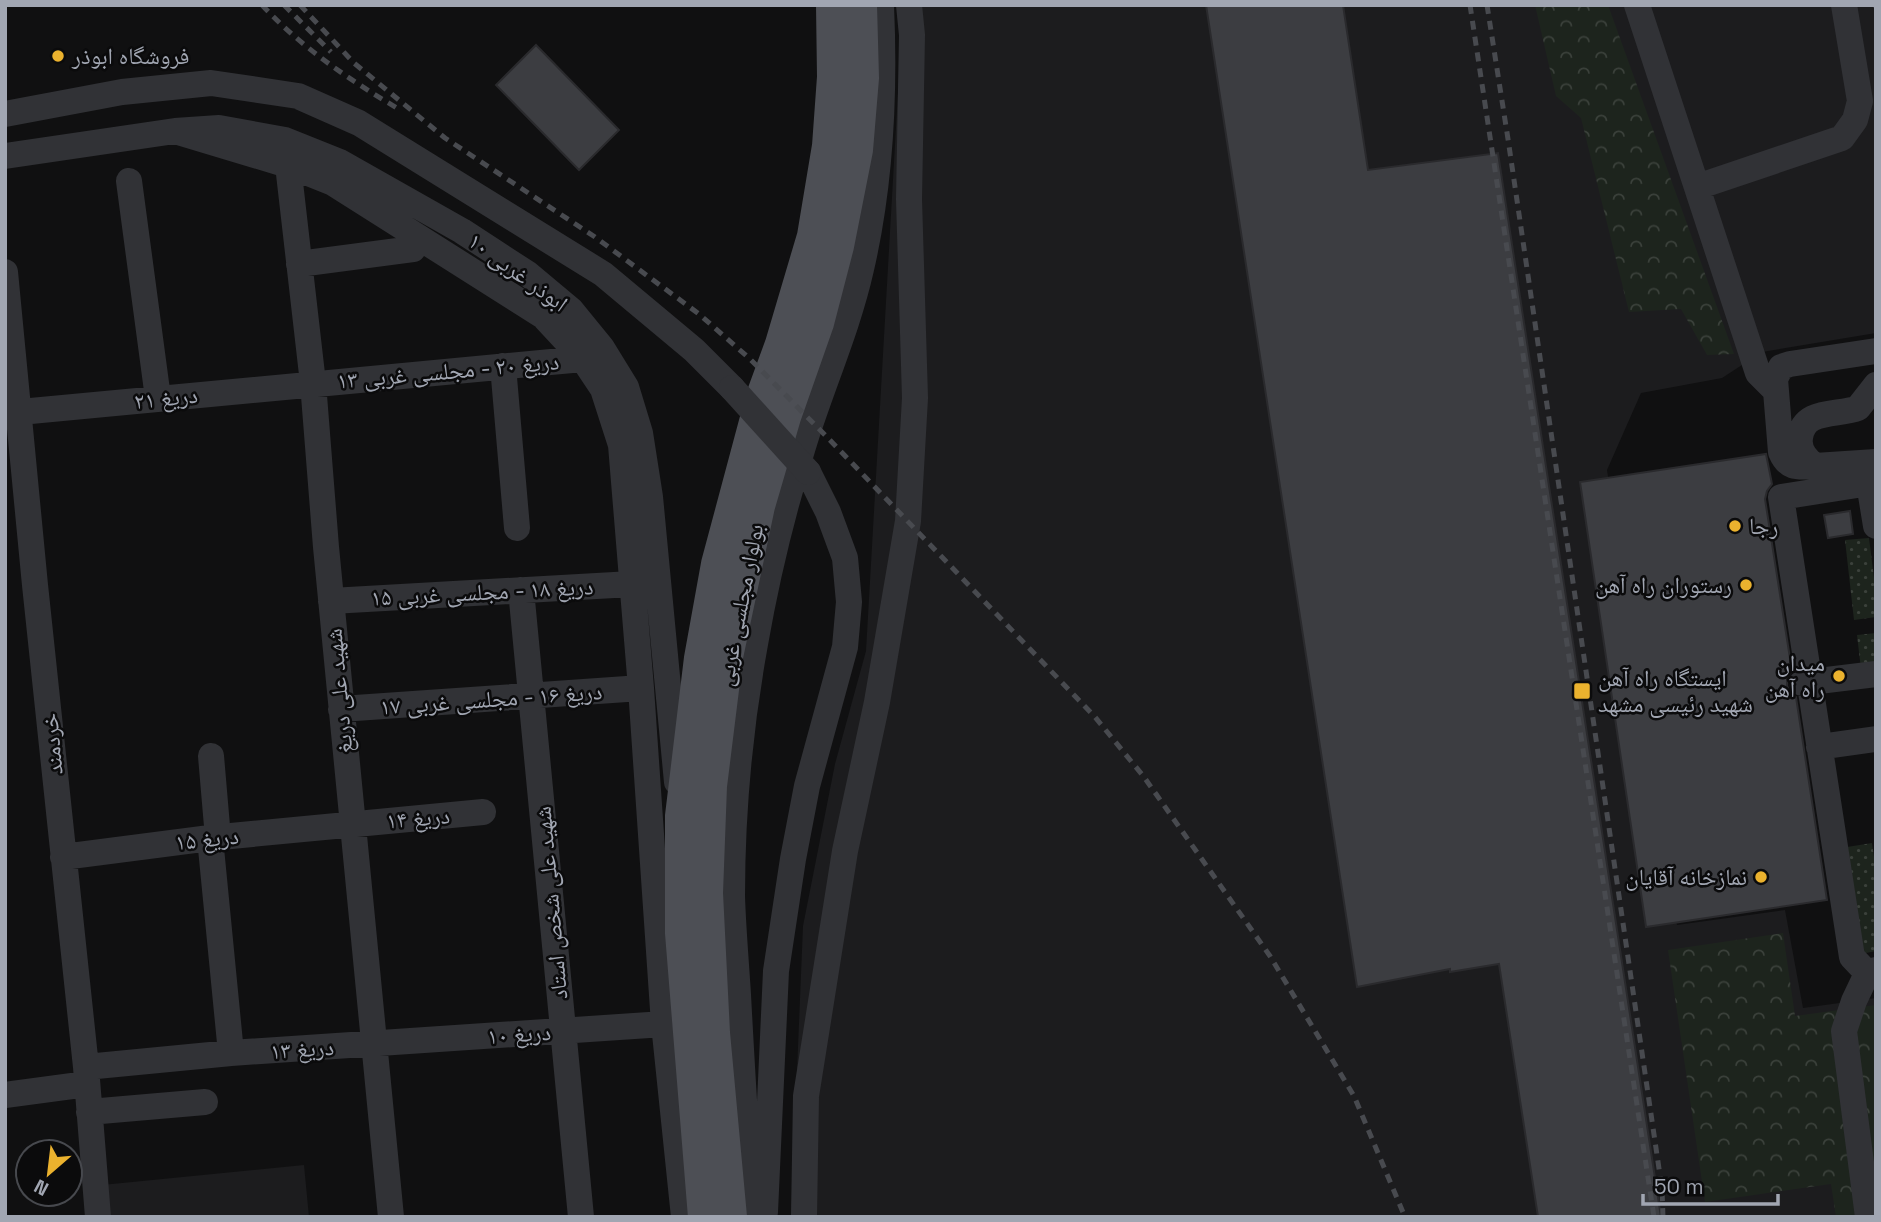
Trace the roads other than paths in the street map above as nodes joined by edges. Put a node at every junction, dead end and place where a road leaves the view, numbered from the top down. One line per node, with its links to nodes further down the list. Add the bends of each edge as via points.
1 (832, 5): 40 (main road, بولوار مجلسی غربی, via 828,145 813,236 762,396 717,564 700,658)
2 (861, 5): 51 (main road, بولوار مجلسی غربی, via 863,78 857,150 838,246 818,323 758,506 727,657 711,786 707,893)
3 (881, 5): 61 (street, via 883,79 873,210 860,272 785,508 755,644 744,723 732,895)
4 (909, 5): 63 (street, via 915,398 908,521 845,851 808,1083)
5 (1637, 5): 12 (street)
6 (1844, 5): 12 (street, via 1860,101 1843,138)
7 (5, 114): 62 (street, ابوذر غربی ۱۰, bridge, via 122,92 211,83 298,96 359,123 603,274 664,323 732,388 808,471 845,558 849,602 845,647 807,786 776,971)
8 (174, 131): 9 (street, ابوذر غربی ۱۰); 10 (street); 40 (street, ابوذر غربی ۱۰, via 219,128 285,140 340,162 528,274 571,310 602,348 626,387 640,433)
9 (5, 156)
10 (288, 165): 14 (street, شهید علی دریغ); 17 (street, via 333,183 543,316)
11 (129, 181): 22 (street)
12 (1697, 187): 21 (street, via 1758,373)
13 (413, 249): 14 (street)
14 (299, 264): 19 (street, شهید علی دریغ)
15 (5, 272): 23 (street, خردمند)
16 (1876, 351): 21 (street, via 1782,368 1775,379)
17 (583, 359): 18 (street, دریغ ۲۰ - مجلسی غربی ۱۳); 28 (street, via 603,389 621,445)
18 (503, 366): 19 (street, دریغ ۲۰ - مجلسی غربی ۱۳); 27 (street)
19 (313, 383): 22 (street, دریغ ۲۱); 30 (street, شهید علی دریغ)
20 (1876, 385): 24 (street, via 1858,408 1812,417 1805,423 1801,449)
21 (1776, 391): 24 (street, via 1784,461 1789,466)
22 (158, 398): 23 (street, دریغ ۲۱)
23 (20, 412): 43 (street, خردمند)
24 (1815, 466): 25 (street)
25 (1874, 475): 26 (street); 32 (street, via 1780,497)
26 (1876, 526)
27 (517, 528)
28 (632, 584): 29 (street, دریغ ۱۸ - مجلسی غربی ۱۵); 33 (street)
29 (521, 590): 30 (street, دریغ ۱۸ - مجلسی غربی ۱۵); 34 (street, شهید علی شخص استاد)
30 (331, 601): 35 (street, شهید علی دریغ)
31 (1876, 674): 32 (street)
32 (1806, 682): 37 (street)
33 (641, 688): 34 (street, دریغ ۱۶ - مجلسی غربی ۱۷); 45 (street)
34 (531, 696): 35 (street, دریغ ۱۶ - مجلسی غربی ۱۷); 46 (street, شهید علی شخص استاد)
35 (341, 709): 41 (street, شهید علی دریغ)
36 (1876, 739): 37 (street)
37 (1819, 747): 44 (street, via 1852,957)
38 (211, 756): 42 (street)
39 (483, 812): 41 (street, دریغ ۱۴)
40 (681, 816): 58 (main road, بولوار مجلسی غربی, via 681,933)
41 (352, 824): 42 (street, دریغ ۱۵); 47 (street, شهید علی دریغ)
42 (214, 838): 43 (street, دریغ ۱۵); 48 (street)
43 (63, 857): 49 (street, خردمند)
44 (1873, 973): 64 (street, via 1863,982 1844,1031)
45 (664, 1024): 46 (street, دریغ ۱۰); 57 (street)
46 (563, 1031): 47 (street, دریغ ۱۰); 56 (street, شهید علی شخص استاد)
47 (373, 1044): 48 (street, دریغ ۱۳); 55 (street, شهید علی دریغ)
48 (231, 1053): 49 (street, دریغ ۱۳)
49 (86, 1076): 50 (street, دریغ ۱۳); 53 (street, خردمند)
50 (5, 1095)
51 (720, 1097): 59 (main road, بولوار مجلسی غربی); 60 (main road)
52 (205, 1101): 53 (street)
53 (89, 1112): 54 (street, خردمند)
54 (98, 1217)
55 (391, 1217)
56 (581, 1217)
57 (684, 1217)
58 (704, 1217)
59 (731, 1217)
60 (742, 1217)
61 (752, 1217)
62 (765, 1217)
63 (804, 1217)
64 (1868, 1217)

